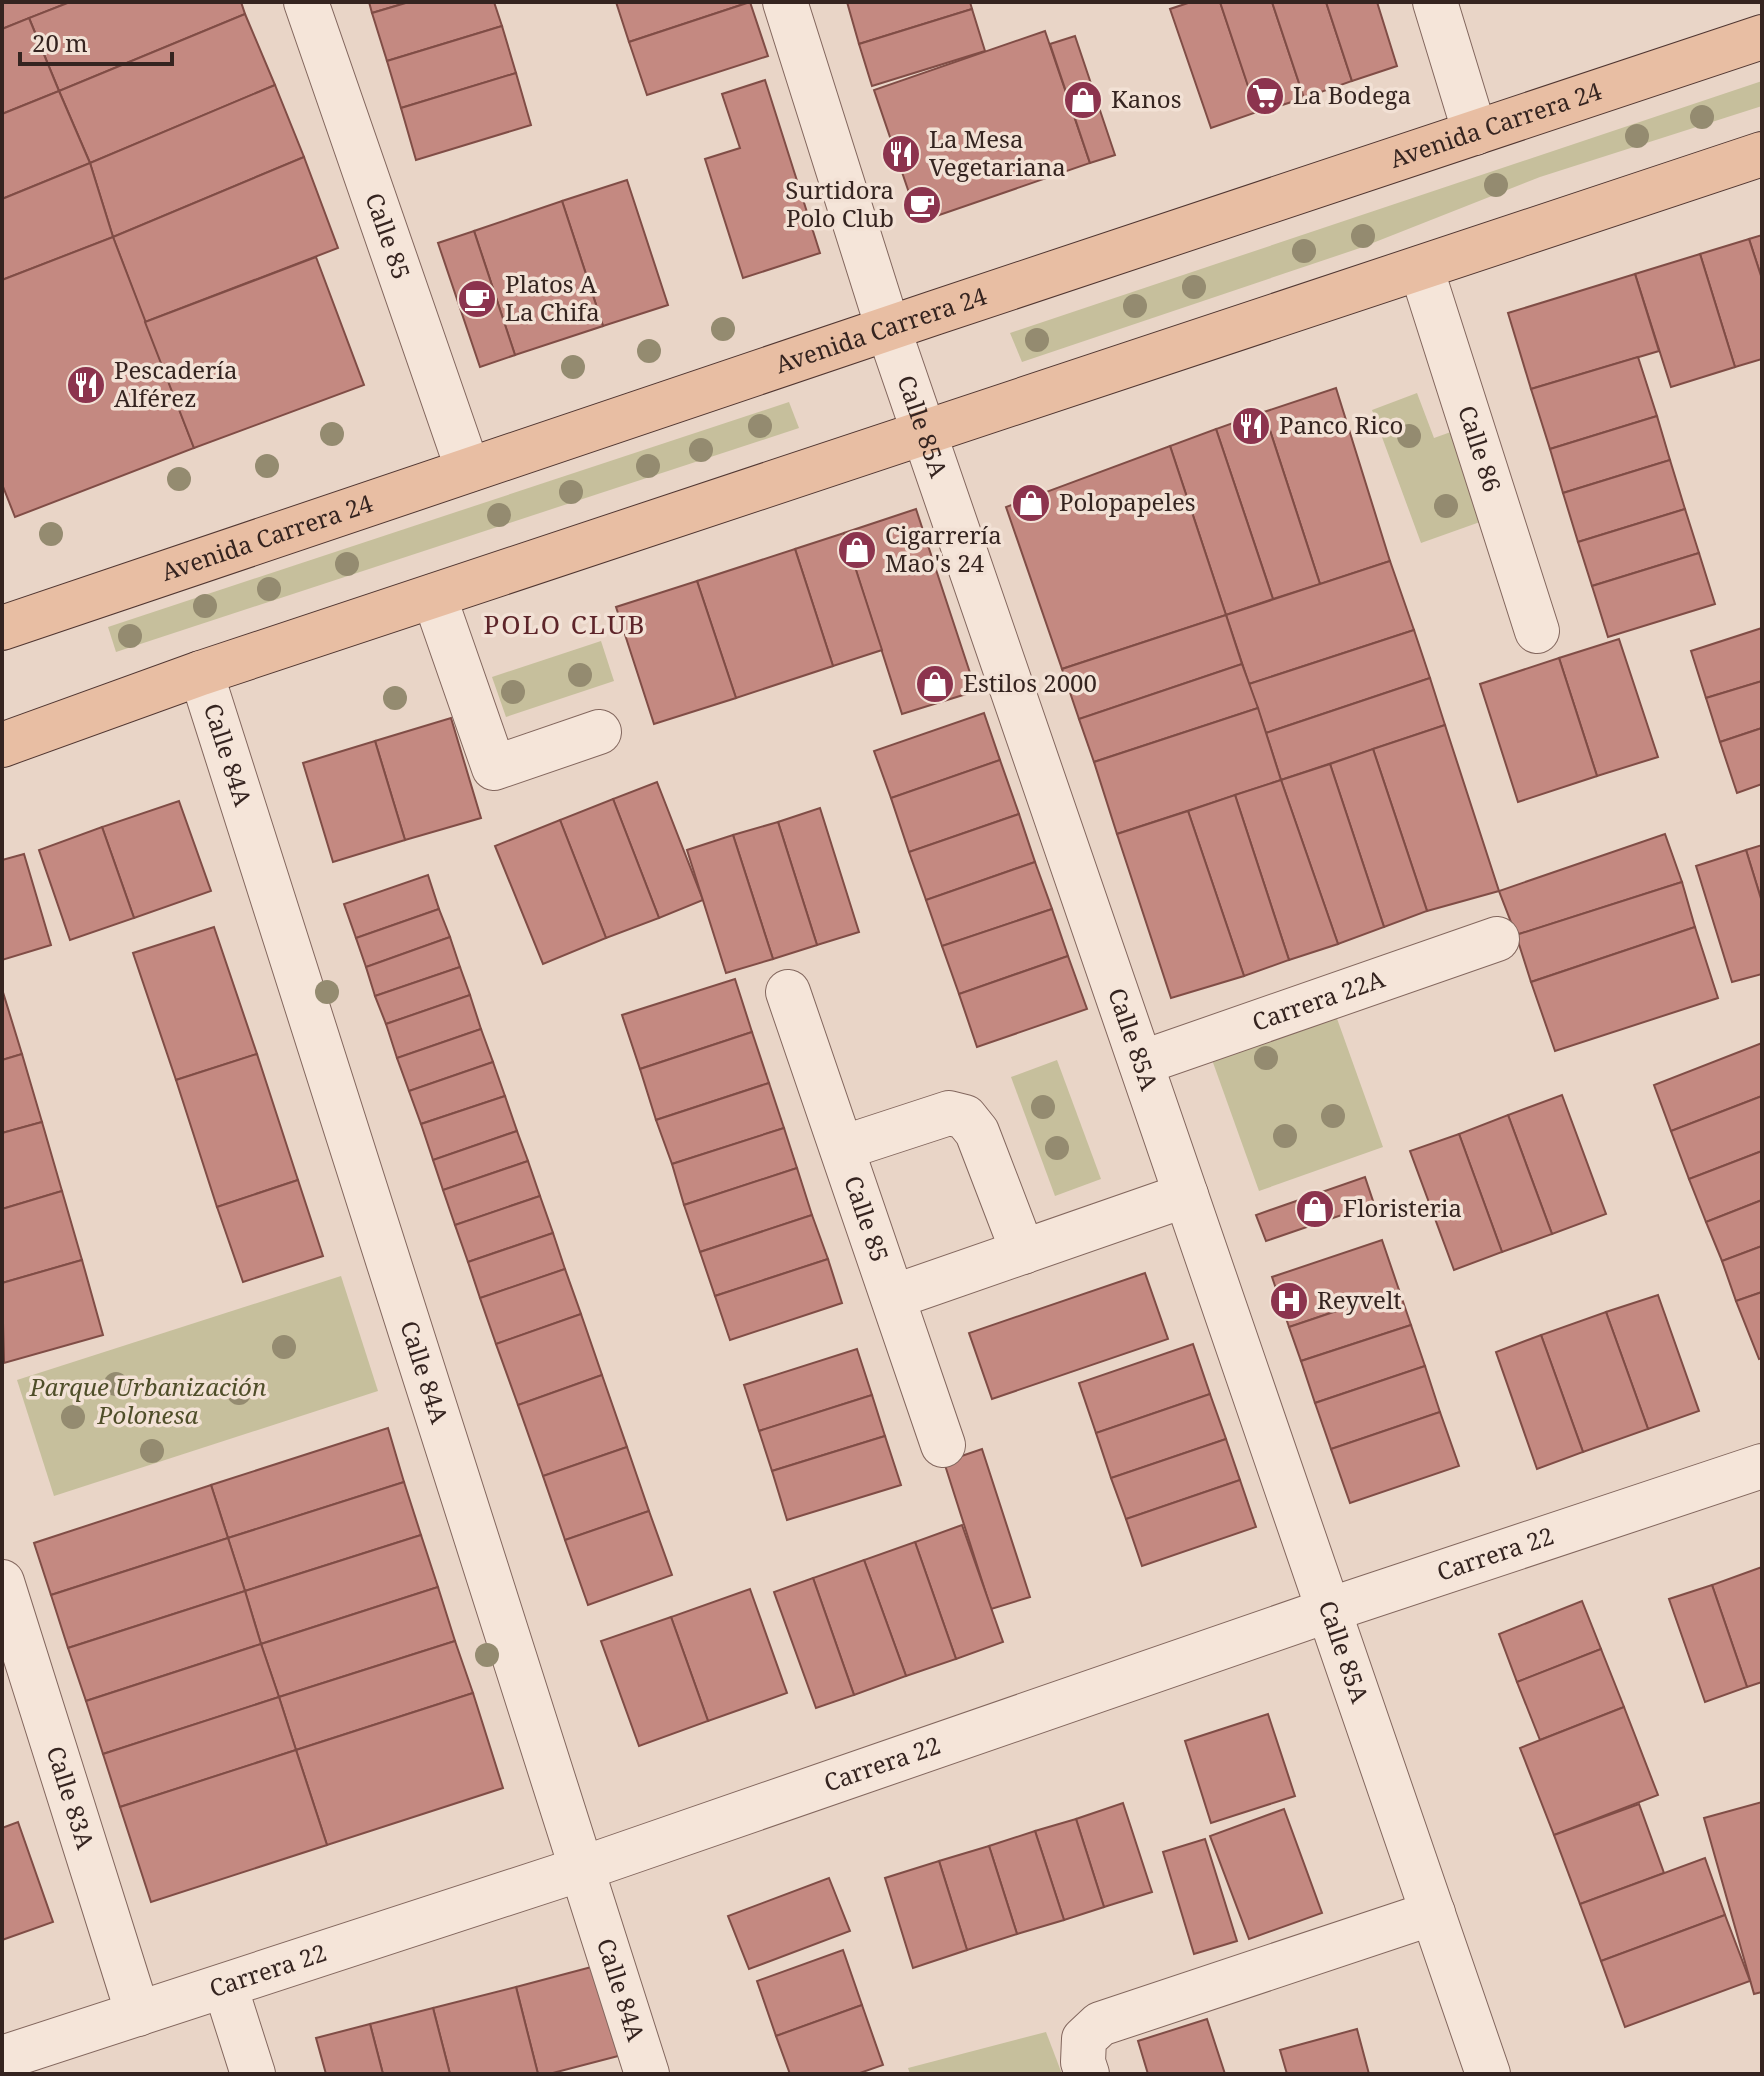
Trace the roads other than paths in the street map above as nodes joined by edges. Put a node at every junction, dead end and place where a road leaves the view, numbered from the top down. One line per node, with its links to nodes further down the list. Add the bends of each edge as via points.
1 (306, 2): 10 (street, Calle 85)
2 (785, 2): 8 (street, Calle 85A)
3 (1435, 2): 5 (street)
4 (1762, 37): 5 (main road, Avenida Carrera 24)
5 (1475, 133): 8 (main road, Avenida Carrera 24)
6 (1762, 154): 7 (main road)
7 (1421, 268): 9 (main road); 13 (street, Calle 86)
8 (888, 328): 9 (street, Calle 85A); 10 (main road, Avenida Carrera 24)
9 (925, 434): 11 (main road); 19 (street, Calle 85A)
10 (468, 470): 12 (main road, Avenida Carrera 24)
11 (434, 596): 14 (main road); 15 (street, via 494,768)
12 (2, 628)
13 (1537, 631)
14 (201, 673): 16 (main road); 28 (street, Calle 84A)
15 (599, 732)
16 (2, 745)
17 (1497, 939): 19 (street, Carrera 22A)
18 (788, 992): 20 (street, Calle 85)
19 (1141, 1063): 21 (street, Calle 85A)
20 (842, 1148): 22 (street, via 949,1113 965,1117 977,1132); 23 (street, Calle 85)
21 (1186, 1195): 22 (street); 27 (street, Calle 85A)
22 (1023, 1252): 23 (street)
23 (893, 1297): 24 (street, Calle 85)
24 (943, 1445)
25 (1762, 1466): 27 (street, Carrera 22)
26 (4, 1596): 31 (street, Calle 83A)
27 (1329, 1610): 28 (street, Carrera 22); 29 (street, Calle 85A)
28 (581, 1869): 30 (street, Carrera 22); 34 (street, Calle 84A)
29 (1433, 1913): 35 (street, via 1100,2024 1084,2039); 36 (street, Calle 85A)
30 (225, 1986): 31 (street, Carrera 22); 33 (street)
31 (138, 2014): 32 (street, Carrera 22)
32 (2, 2058)
33 (253, 2074)
34 (647, 2074)
35 (1087, 2074)
36 (1488, 2074)

